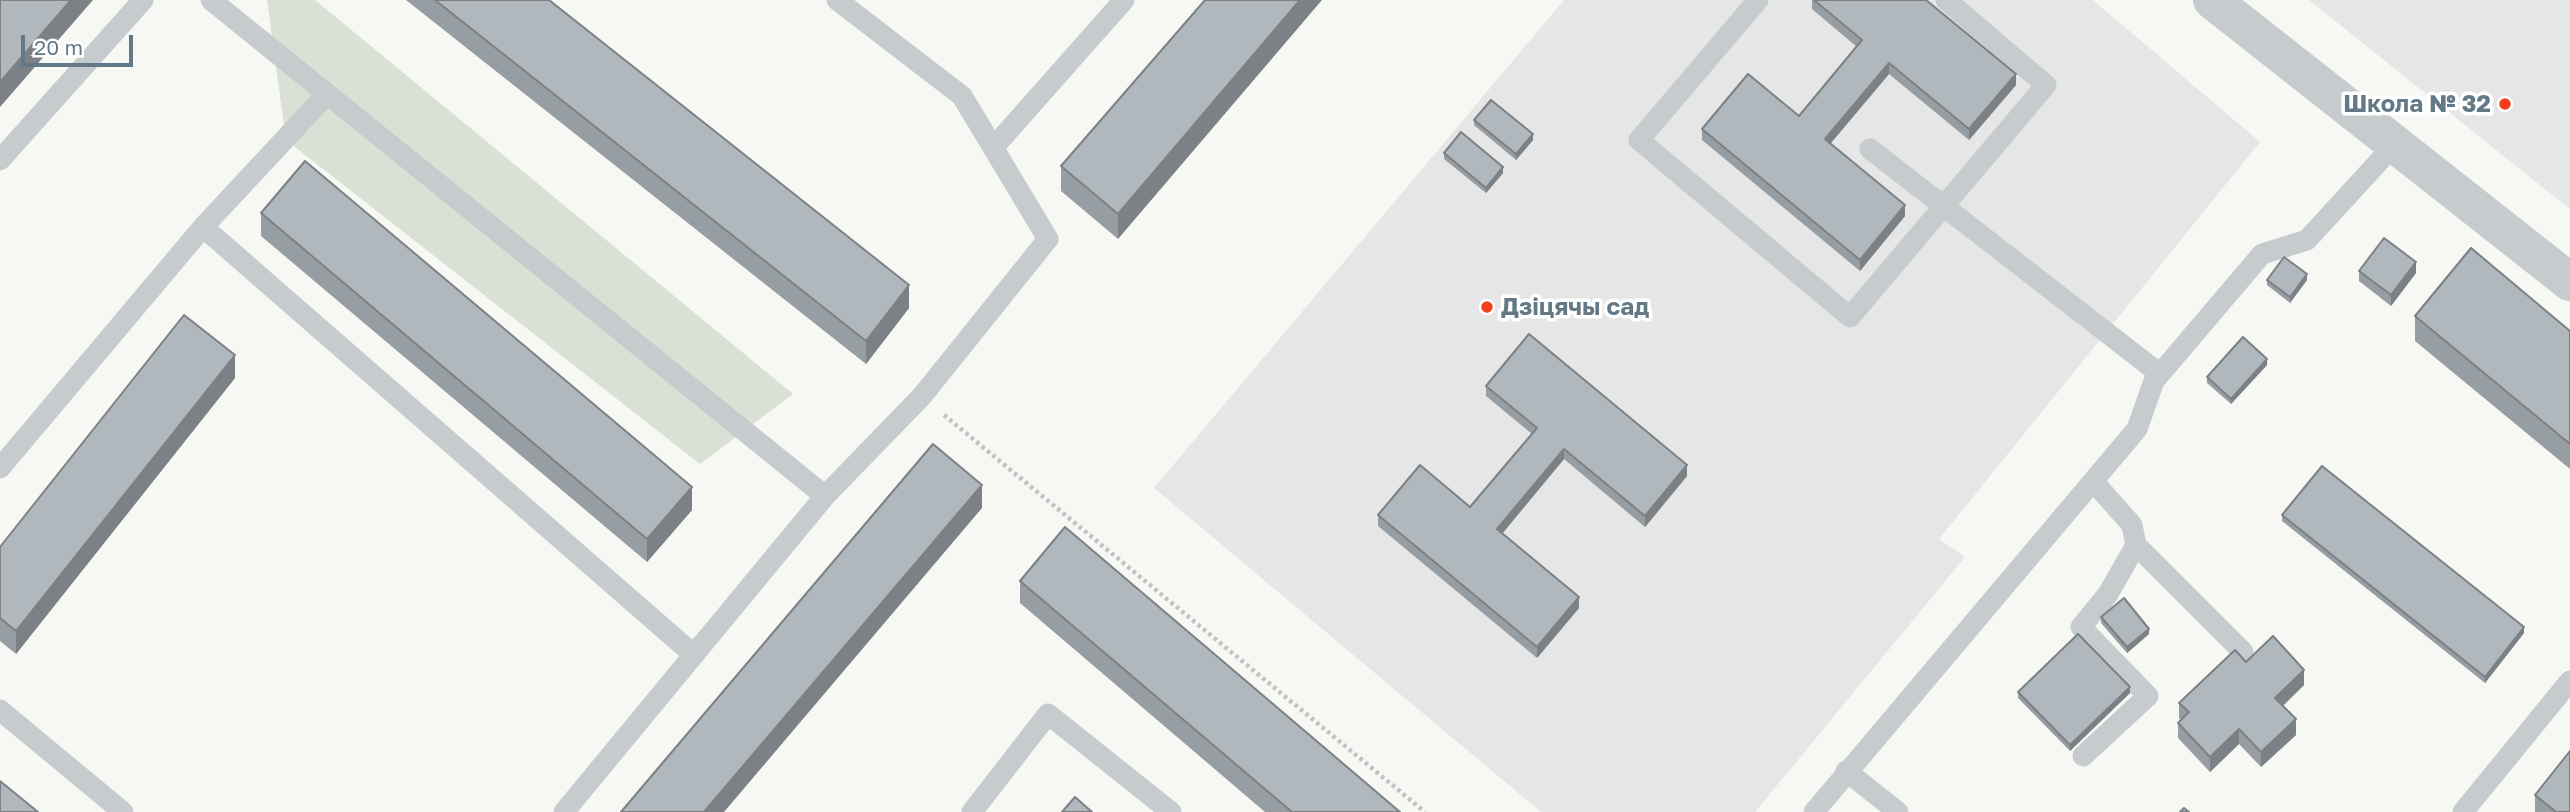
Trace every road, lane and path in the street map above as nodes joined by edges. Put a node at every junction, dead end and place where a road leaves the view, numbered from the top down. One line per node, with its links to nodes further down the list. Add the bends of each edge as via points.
1 (143, 0): 12 (lane)
2 (211, 0): 8 (lane)
3 (837, 0): 10 (lane, via 962,96)
4 (1124, 0): 10 (lane)
5 (1758, 0): 13 (lane, via 1640,140 1850,317)
6 (1946, 0): 13 (lane, via 2046,85)
7 (2212, 0): 9 (street)
8 (327, 94): 14 (lane); 20 (lane)
9 (2395, 144): 15 (street); 16 (lane, via 2307,240 2262,254)
10 (993, 148): 17 (lane, via 1048,239)
11 (1870, 149): 13 (lane)
12 (0, 160)
13 (1943, 207): 16 (lane)
14 (203, 227): 18 (lane); 23 (lane)
15 (2570, 282)
16 (2160, 374): 19 (lane, via 2137,429)
17 (922, 396): 20 (lane); 32 (path)
18 (0, 468)
19 (2093, 481): 21 (lane, via 2132,525); 27 (lane)
20 (825, 496): 23 (lane)
21 (2136, 545): 22 (lane); 26 (lane, via 2108,594 2081,627 2148,696)
22 (2243, 652)
23 (694, 654): 29 (lane)
24 (2570, 681): 35 (lane)
25 (0, 710): 28 (lane)
26 (2083, 756)
27 (1846, 771): 33 (lane); 34 (lane)
28 (123, 812)
29 (564, 812)
30 (972, 812): 31 (lane, via 1048,714)
31 (1171, 812)
32 (1425, 812)
33 (1814, 812)
34 (1898, 812)
35 (2463, 812)

